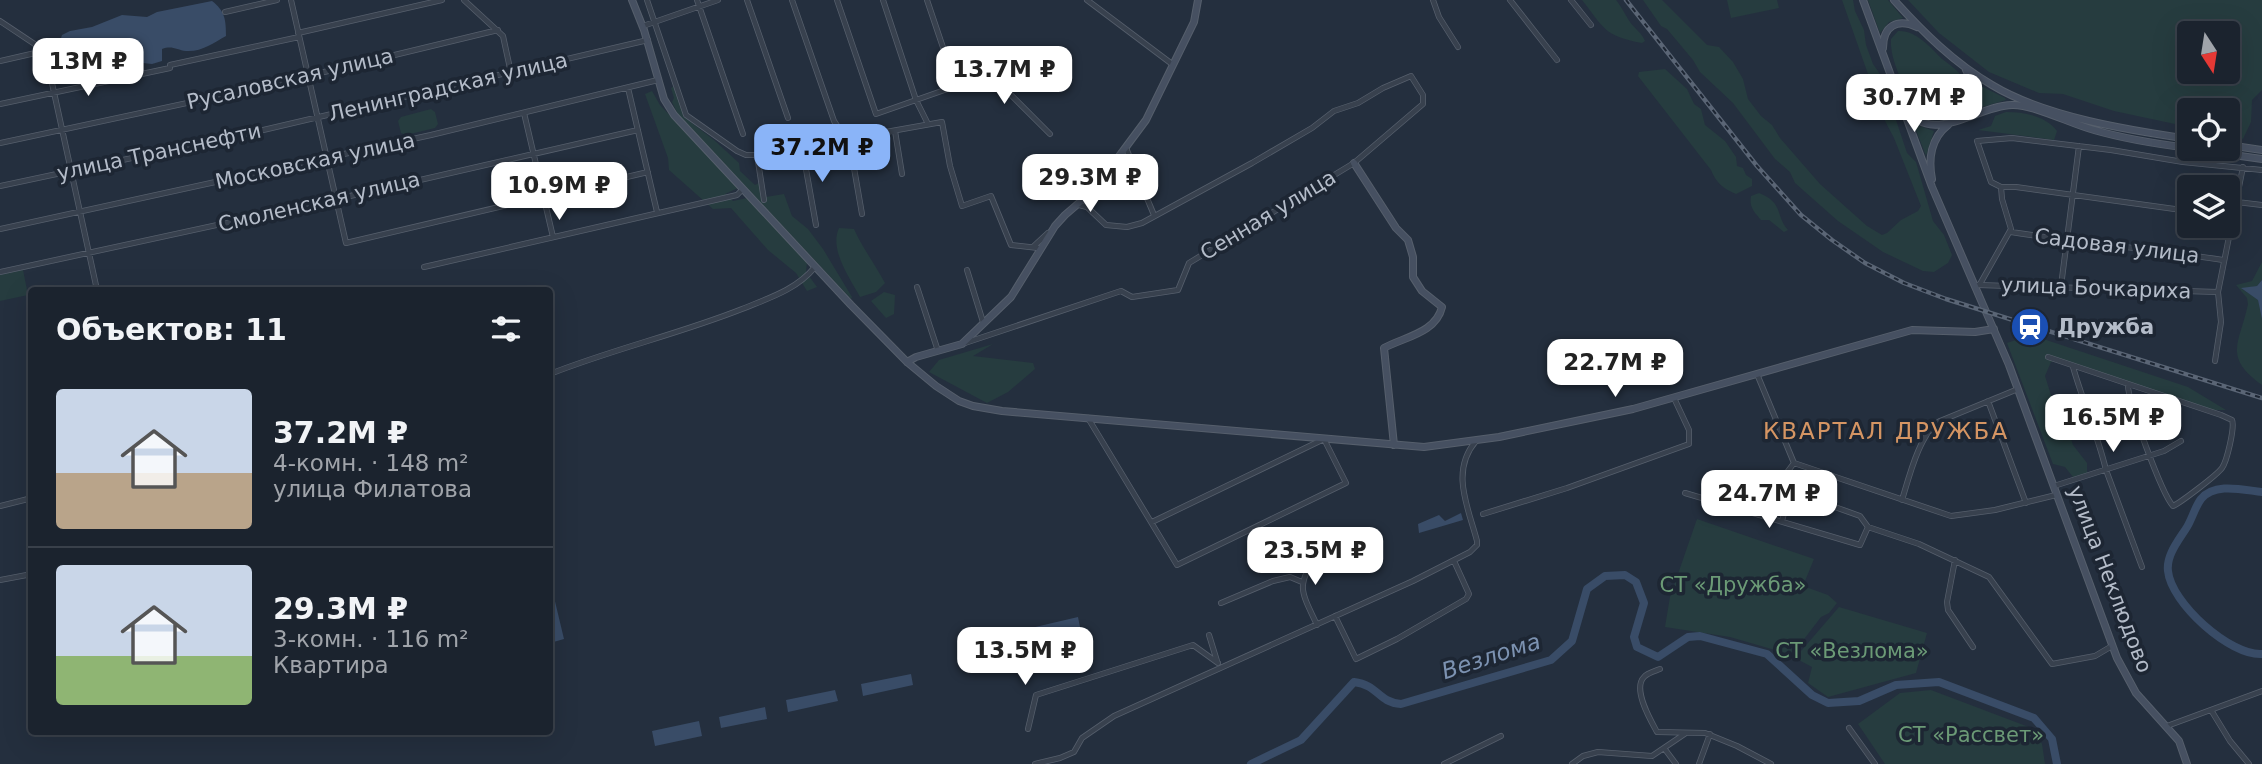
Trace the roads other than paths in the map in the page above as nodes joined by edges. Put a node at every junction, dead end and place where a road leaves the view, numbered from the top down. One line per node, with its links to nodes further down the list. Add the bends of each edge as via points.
1 (278, 0): 22 (street)
2 (290, 0): 29 (street)
3 (442, 0): 29 (street)
4 (464, 0): 27 (street)
5 (632, 0): 26 (street)
6 (647, 0): 24 (street)
7 (697, 0): 21 (street)
8 (718, 0): 21 (street)
9 (747, 0): 49 (street)
10 (792, 0): 58 (street, via 834,121)
11 (838, 0): 45 (street, via 876,114)
12 (883, 0): 45 (street)
13 (927, 0): 41 (street)
14 (1087, 0): 36 (street)
15 (1198, 0): 36 (street, via 1194,22)
16 (1433, 0): 31 (street)
17 (1510, 0): 34 (street)
18 (1571, 0): 25 (street)
19 (1863, 0): 33 (street)
20 (1894, 0): 28 (street)
21 (699, 6): 24 (street); 55 (street)
22 (225, 12)
23 (0, 21): 32 (street)
24 (654, 22): 26 (street); 67 (street, via 687,115 737,152)
25 (1591, 25)
26 (643, 26): 30 (street)
27 (498, 30): 38 (street); 39 (street, Русаловская улица)
28 (1922, 30): 33 (street, via 1903,23 1891,26 1884,34); 37 (street)
29 (299, 35): 39 (street); 43 (street)
30 (648, 40): 38 (street, Ленинградская улица); 40 (street)
31 (1458, 47)
32 (45, 51): 35 (street); 43 (street)
33 (1883, 51): 44 (street)
34 (1556, 60)
35 (0, 61)
36 (1172, 64): 64 (street, via 1156,101)
37 (1963, 65): 50 (street, via 1972,94 1969,105); 57 (street, via 1991,85 2032,103)
38 (511, 73): 48 (street, Ленинградская улица)
39 (308, 76): 48 (street); 52 (street, Русаловская улица)
40 (658, 80): 42 (street, Московская улица); 80 (street, via 670,110)
41 (956, 86): 45 (street); 56 (street, via 992,76)
42 (628, 88): 47 (street, Московская улица); 53 (street)
43 (54, 92): 46 (street); 52 (street)
44 (1898, 94): 50 (street, via 1909,113 1923,123); 83 (street)
45 (916, 100): 51 (street)
46 (0, 104)
47 (524, 113): 66 (street); 69 (street, Московская улица)
48 (318, 118): 69 (street); 73 (street, улица Транснефти)
49 (788, 118)
50 (1953, 122): 62 (street, via 1988,110 2023,106 2120,137); 83 (street, via 1938,135 1931,155)
51 (928, 124): 54 (street); 101 (street, via 942,122 962,206 991,196 1010,245)
52 (64, 129): 59 (street, Русаловская улица); 73 (street)
53 (638, 130): 66 (street, Смоленская улица); 75 (street)
54 (895, 131): 58 (street); 76 (street)
55 (743, 134)
56 (1051, 134)
57 (2177, 137)
58 (848, 139): 60 (street); 92 (street)
59 (0, 143)
60 (802, 146): 67 (street); 94 (street)
61 (2080, 146): 72 (street); 78 (street, Садовая улица, via 2004,138 1977,141 1991,182); 81 (street)
62 (2177, 147)
63 (2240, 147): 65 (street)
64 (1126, 148): 87 (street); 93 (street)
65 (2262, 150)
66 (534, 154): 82 (street); 84 (street, Смоленская улица)
67 (757, 155): 85 (street)
68 (2240, 156): 70 (street)
69 (327, 158): 84 (street); 90 (street, Московская улица)
70 (2262, 159)
71 (1354, 163): 93 (street, Сенная улица, via 1423,104 1423,94 1411,76 1334,111 1252,163); 116 (street, Сенная улица, via 1195,259 1178,290 1132,297 1121,290); 131 (street, via 1408,240 1413,277 1442,307 1440,316 1421,333 1384,348)
72 (2243, 167): 74 (street); 79 (street)
73 (72, 170): 77 (street, улица Транснефти); 90 (street)
74 (2262, 170)
75 (648, 172): 82 (street); 91 (street)
76 (902, 174)
77 (0, 186)
78 (2001, 187): 81 (street); 97 (street, Садовая улица)
79 (2240, 188)
80 (743, 189): 91 (street, via 737,195); 106 (street)
81 (2072, 194): 89 (street); 100 (street)
82 (544, 196): 84 (street, via 346,243); 98 (street)
83 (1937, 198): 109 (street, улица Неклюдово)
84 (337, 199): 103 (street, Смоленская улица)
85 (764, 200)
86 (2240, 202): 88 (street)
87 (1079, 205): 93 (street, via 1109,226 1134,226); 95 (street)
88 (2262, 205)
89 (2177, 209)
90 (80, 212): 96 (street, Московская улица); 103 (street)
91 (657, 212): 98 (street)
92 (862, 214)
93 (1154, 215)
94 (816, 225)
95 (1055, 226): 101 (street); 102 (street)
96 (0, 229)
97 (2011, 232): 100 (street, Садовая улица); 109 (street, Садовая улица)
98 (553, 237): 105 (street)
99 (2227, 238): 104 (street)
100 (2066, 239): 104 (street, Садовая улица); 110 (street)
101 (1034, 247): 102 (street)
102 (1041, 251): 114 (street, via 1011,297)
103 (90, 253): 108 (street, Смоленская улица); 111 (street)
104 (2223, 260): 113 (street)
105 (424, 267)
106 (815, 267): 120 (street); 122 (street, via 805,279 774,297)
107 (967, 270): 114 (street)
108 (0, 272)
109 (1977, 285): 110 (street, улица Бочкариха); 115 (street, улица Неклюдово)
110 (2061, 286): 113 (street, улица Бочкариха)
111 (96, 287)
112 (917, 287): 117 (street)
113 (2218, 292): 119 (street, via 2221,322)
114 (983, 322): 116 (street)
115 (1994, 329): 123 (street, via 1912,330); 125 (street, улица Неклюдово)
116 (962, 344): 117 (street)
117 (938, 351): 120 (street)
118 (2048, 357): 121 (street)
119 (2216, 361)
120 (907, 362): 128 (street, via 945,393 973,407)
121 (2073, 367): 124 (street); 134 (street)
122 (553, 373)
123 (1757, 374): 126 (street); 133 (street)
124 (2128, 384): 132 (street); 132 (street, via 2234,422 2221,470 2181,503 2173,506 2163,491)
125 (2018, 389): 127 (street); 135 (street, улица Неклюдово)
126 (1674, 398): 129 (street); 143 (street, via 1689,430 1689,444)
127 (1988, 401): 140 (street, via 1931,427); 141 (street)
128 (1087, 418): 131 (street); 145 (street)
129 (1476, 440): 131 (street, via 1424,447); 148 (street, via 1466,453 1462,470 1478,543)
130 (2180, 441): 132 (street)
131 (1394, 445)
132 (2150, 455): 134 (street)
133 (1794, 463): 136 (street, via 1788,471); 140 (street)
134 (2106, 470): 135 (street); 150 (street)
135 (2054, 486): 138 (street, улица Неклюдово)
136 (1790, 491): 144 (street); 146 (street, via 1853,512)
137 (1685, 493): 144 (street)
138 (2057, 495): 141 (street); 158 (street, улица Неклюдово)
139 (28, 499): 142 (street)
140 (1902, 500): 141 (street, via 1956,517)
141 (2026, 503)
142 (0, 506)
143 (1483, 514)
144 (1782, 521): 146 (street, via 1860,545)
145 (1152, 522): 145 (street, via 1177,565 1346,483 1324,439)
146 (1868, 527): 149 (street)
147 (1318, 550): 153 (street)
148 (1454, 561): 155 (street); 155 (street, via 1468,591 1466,599 1356,659)
149 (1955, 561): 158 (street, via 1992,579 2052,664 2095,656); 159 (street, via 1948,610)
150 (2142, 567)
151 (28, 575): 152 (street)
152 (0, 580)
153 (1302, 582): 154 (street, via 1290,577 1273,581); 156 (street, via 1303,596)
154 (1221, 603)
155 (1335, 616): 156 (street)
156 (1317, 625): 160 (street)
157 (1209, 635): 160 (street)
158 (2112, 646): 164 (street, улица Неклюдово, via 2129,681)
159 (1973, 647)
160 (1220, 665): 166 (street, via 1193,645 1155,655 1036,695); 173 (street, via 1114,716 1083,737 1074,751)
161 (1660, 669): 168 (street, via 1644,676 1642,701 1657,732)
162 (2262, 691): 163 (street)
163 (2211, 710): 164 (street); 181 (street)
164 (2167, 726): 180 (street, улица Неклюдово)
165 (1849, 728): 179 (street)
166 (1028, 729)
167 (1687, 732): 168 (street); 169 (street); 171 (street)
168 (1668, 733): 171 (street)
169 (1710, 734): 177 (street); 178 (street)
170 (1501, 737): 174 (street)
171 (1669, 744): 172 (street)
172 (1664, 748): 175 (street, via 1652,756 1598,751); 176 (street)
173 (1035, 764)
174 (1444, 764)
175 (1572, 764)
176 (1675, 764)
177 (1699, 764)
178 (1771, 764)
179 (1875, 764)
180 (2187, 764)
181 (2249, 764)

